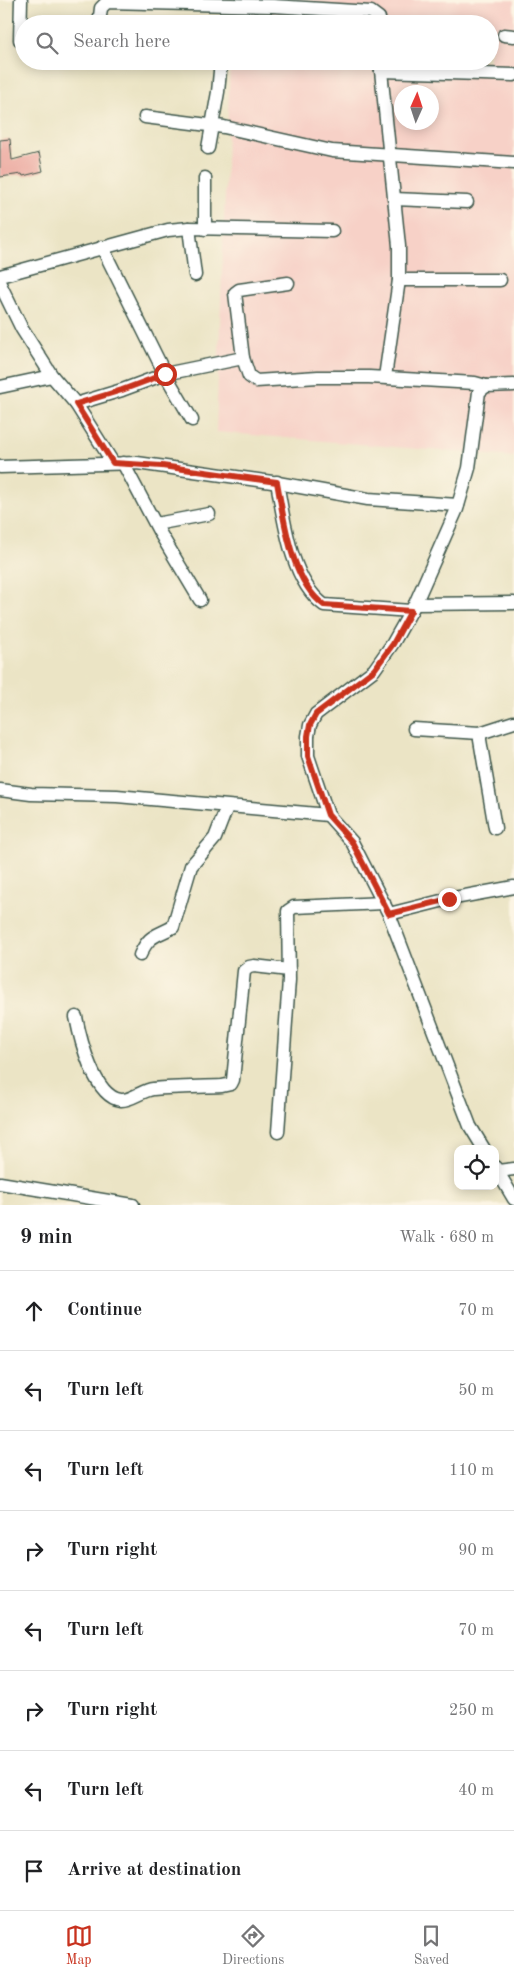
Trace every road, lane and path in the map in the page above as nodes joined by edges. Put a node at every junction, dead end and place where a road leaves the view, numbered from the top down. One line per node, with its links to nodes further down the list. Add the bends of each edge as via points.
1 (21, 0): 4 (street)
2 (226, 3): 3 (street); 5 (street, via 107,2)
3 (323, 5): 6 (street)
4 (21, 15)
5 (100, 15)
6 (374, 15)
7 (220, 70): 12 (street)
8 (380, 70): 14 (street)
9 (440, 70): 10 (street)
10 (514, 75)
11 (145, 117): 12 (street)
12 (211, 126): 13 (street); 14 (street, via 332,151)
13 (208, 148)
14 (388, 155): 15 (street); 17 (street)
15 (514, 163)
16 (205, 178): 20 (street)
17 (394, 199): 18 (street); 25 (street)
18 (467, 202)
19 (189, 228): 20 (street); 22 (street, via 168,230); 23 (street)
20 (205, 229): 21 (street)
21 (332, 231)
22 (102, 247): 24 (street); 30 (street)
23 (195, 274)
24 (0, 276)
25 (399, 280): 26 (street); 32 (street)
26 (500, 280)
27 (288, 283): 29 (street, via 235,293)
28 (0, 284): 31 (street, via 22,329)
29 (243, 358): 30 (street); 32 (street, via 250,376 256,381)
30 (165, 374): 36 (street); 37 (street)
31 (52, 376): 35 (street); 36 (street)
32 (385, 377): 34 (street)
33 (514, 384): 34 (street)
34 (486, 386): 41 (street, via 479,392 469,468)
35 (0, 387)
36 (76, 404): 38 (street)
37 (192, 420)
38 (118, 463): 39 (street); 40 (street); 43 (street)
39 (0, 467)
40 (277, 482): 41 (street, via 368,499); 46 (street, via 295,565 318,601 324,605)
41 (458, 505): 46 (street)
42 (209, 514): 43 (street)
43 (156, 524): 44 (street)
44 (200, 600)
45 (514, 603): 46 (street)
46 (413, 608): 52 (street, via 374,670 316,714 310,725 308,756)
47 (514, 722): 49 (street)
48 (414, 729): 49 (street)
49 (480, 733): 53 (street)
50 (0, 790): 51 (street, via 117,796)
51 (227, 807): 52 (street); 56 (street, via 215,838 190,866 173,927 146,941)
52 (328, 815): 55 (street, via 352,842)
53 (495, 828)
54 (514, 886): 55 (street)
55 (386, 908): 57 (street, via 294,908 288,911); 60 (street, via 470,1126)
56 (140, 955)
57 (289, 970): 58 (street, via 254,966 244,970 233,1080 231,1084 222,1086 153,1089 126,1100 113,1098 91,1070); 59 (street)
58 (76, 1017)
59 (278, 1132)
60 (482, 1145)
61 (499, 1169): 62 (street)
62 (514, 1169)
63 (499, 1173): 65 (street)
64 (0, 1183): 66 (street)
65 (514, 1200)
66 (133, 1205)

